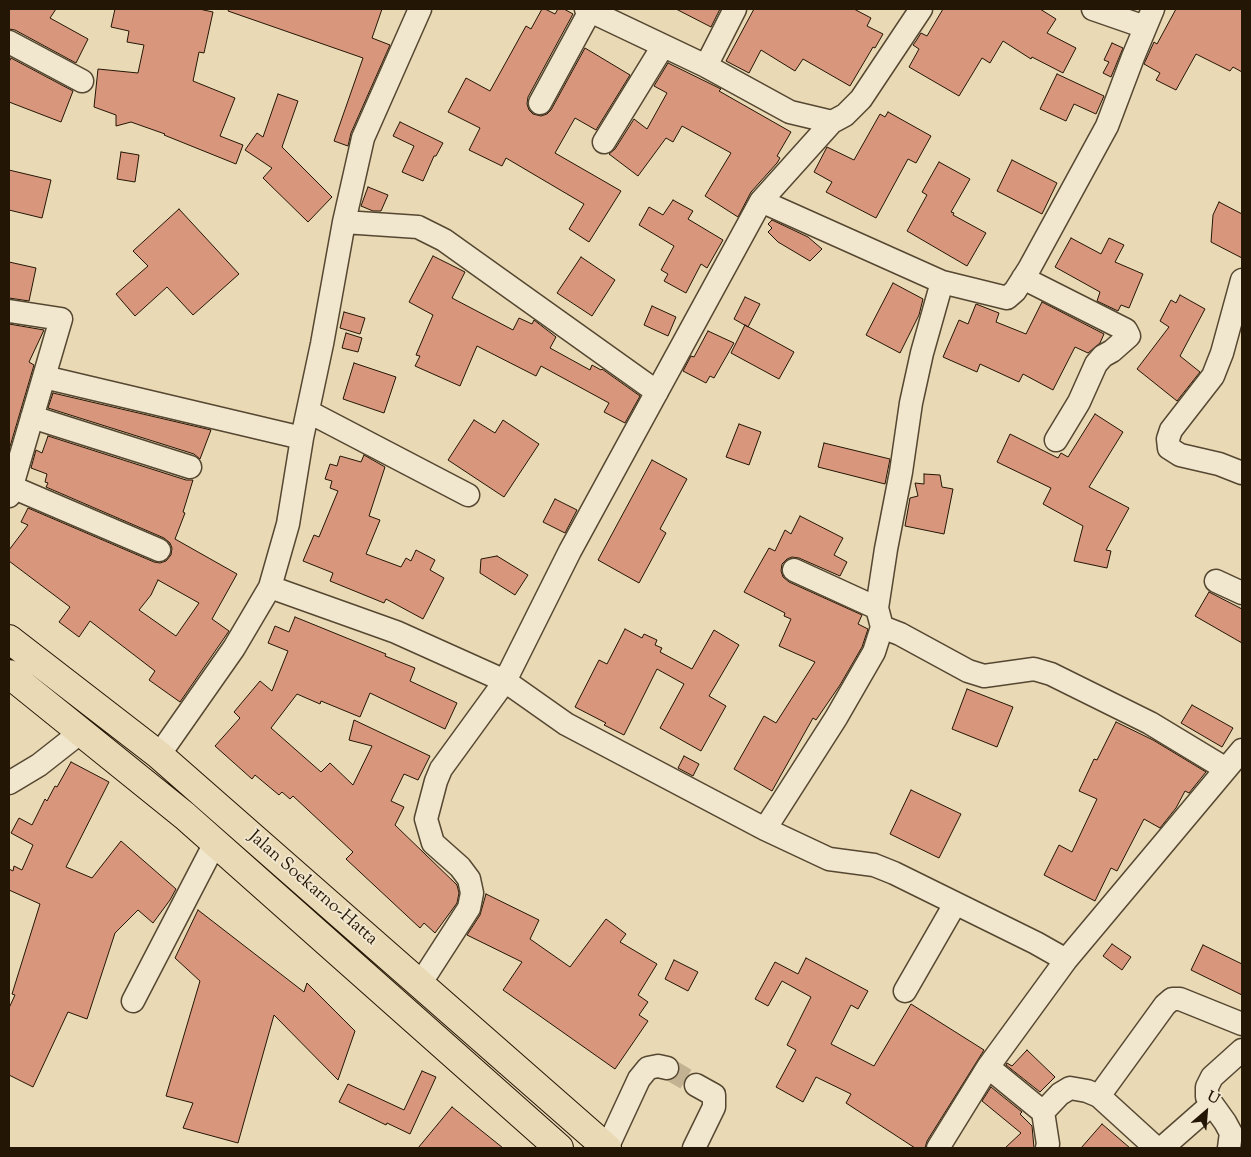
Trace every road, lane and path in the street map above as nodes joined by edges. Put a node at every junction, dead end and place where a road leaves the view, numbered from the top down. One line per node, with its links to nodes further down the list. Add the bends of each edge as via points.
1 (420, 9): 15 (street, via 363,138)
2 (735, 9): 9 (street)
3 (921, 9): 12 (street, via 862,99)
4 (1093, 9): 6 (street)
5 (588, 10): 8 (street); 11 (street)
6 (1149, 18): 16 (street, via 1107,126)
7 (9, 42): 10 (street)
8 (663, 46): 9 (street); 13 (street)
9 (706, 66): 12 (street, via 790,112)
10 (82, 81)
11 (540, 102)
12 (832, 122): 14 (street)
13 (604, 142)
14 (761, 201): 18 (street); 21 (street)
15 (344, 222): 21 (street, via 418,228 444,240); 22 (street)
16 (1023, 278): 18 (street, via 1007,298); 25 (street, via 1126,330 1129,336 1096,364 1079,402)
17 (1242, 280): 27 (street, via 1213,376 1168,439 1169,448 1180,455)
18 (942, 282): 35 (street, via 911,403 886,549)
19 (9, 311): 20 (street, via 60,319)
20 (44, 377): 23 (street); 24 (street)
21 (658, 392): 38 (street, via 570,551)
22 (309, 412): 24 (street); 29 (street)
23 (32, 417): 26 (street); 28 (street)
24 (302, 438): 33 (street, via 288,524)
25 (1056, 440)
26 (190, 466)
27 (1242, 473)
28 (10, 491): 30 (street)
29 (468, 495)
30 (159, 550)
31 (794, 570): 35 (street)
32 (1216, 581): 34 (street)
33 (270, 587): 38 (street, via 396,632); 41 (street, via 234,648)
34 (1242, 593)
35 (880, 617): 42 (street, via 900,634 968,671 984,676 1034,669 1051,674 1150,723); 44 (street, via 874,652 858,683)
36 (9, 639): 41 (highway, Jalan Soekarno-Hatta)
37 (9, 674): 39 (highway, Jalan Soekarno-Hatta)
38 (504, 681): 44 (street, via 566,724); 50 (street, via 442,769 428,806 426,819 433,842 460,867 469,879 472,893 469,908)
39 (81, 732): 43 (street, via 39,765); 45 (highway, Jalan Soekarno-Hatta)
40 (1242, 750): 42 (street)
41 (159, 755): 47 (highway, Jalan Soekarno-Hatta)
42 (1226, 769): 48 (street)
43 (9, 783)
44 (764, 829): 46 (street, via 829,859 874,865)
45 (215, 843): 49 (highway, Jalan Soekarno-Hatta); 52 (street)
46 (955, 904): 48 (street, via 1036,942); 51 (street)
47 (371, 940): 49 (highway); 50 (highway, Jalan Soekarno-Hatta)
48 (1066, 960): 55 (street)
49 (350, 962): 61 (highway, Jalan Soekarno-Hatta)
50 (420, 984): 62 (highway, Jalan Soekarno-Hatta)
51 (905, 991)
52 (133, 1001)
53 (1242, 1024): 58 (street, via 1180,999 1172,999)
54 (1242, 1050): 59 (street, via 1212,1077 1207,1087 1207,1098)
55 (988, 1067): 60 (street); 64 (street)
56 (667, 1068): 62 (street, via 648,1068 639,1079)
57 (696, 1085): 63 (street, via 714,1095 714,1107)
58 (1100, 1094): 60 (street, via 1070,1088); 66 (street)
59 (1212, 1104): 67 (street); 68 (street, via 1231,1133)
60 (1043, 1112): 65 (street)
61 (559, 1148)
62 (607, 1148)
63 (694, 1148)
64 (938, 1148)
65 (1047, 1148)
66 (1156, 1148)
67 (1162, 1148)
68 (1229, 1148)

